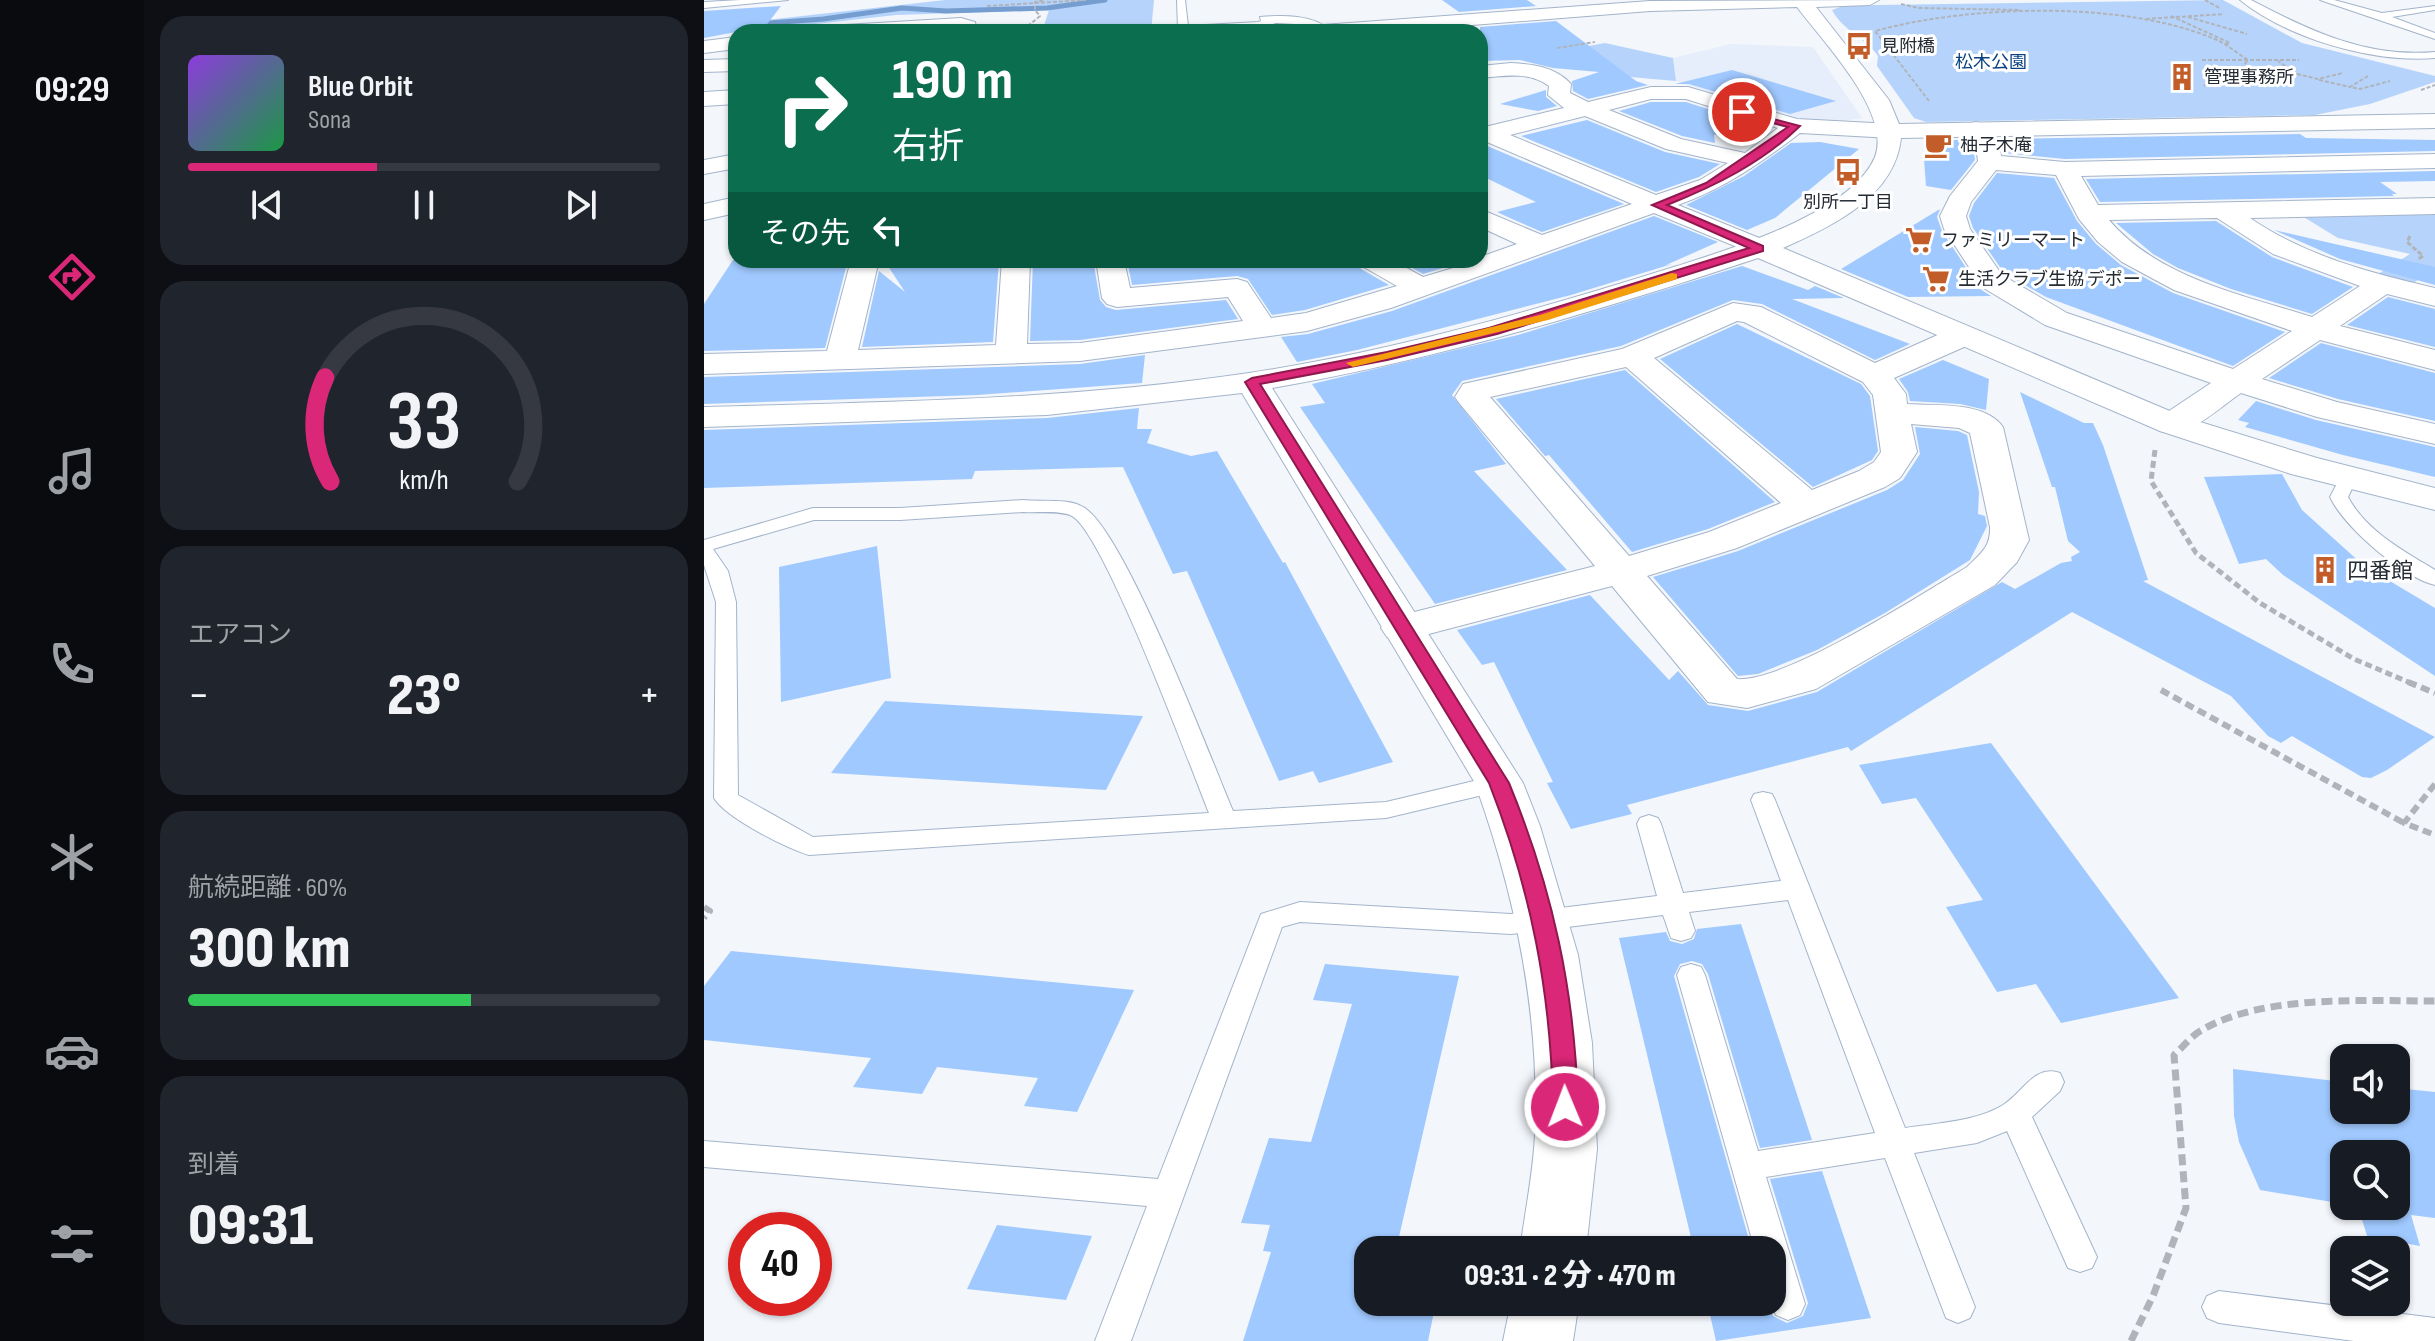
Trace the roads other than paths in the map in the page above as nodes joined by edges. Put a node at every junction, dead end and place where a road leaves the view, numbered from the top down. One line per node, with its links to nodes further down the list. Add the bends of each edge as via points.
1 (784, 0): 8 (lane)
2 (1181, 0): 13 (lane)
3 (1870, 0): 7 (street)
4 (2244, 0): 22 (lane, via 2311,36)
5 (2324, 0): 10 (lane)
6 (2406, 0): 9 (lane)
7 (1801, 1): 16 (street, via 1622,7); 35 (street, via 1881,105)
8 (704, 5)
9 (2435, 8): 10 (lane)
10 (2382, 16): 17 (lane)
11 (1278, 19): 12 (lane); 14 (lane); 15 (lane)
12 (1205, 22)
13 (1183, 24)
14 (1262, 24)
15 (1316, 24)
16 (1406, 24)
17 (2434, 36): 18 (lane)
18 (2403, 41)
19 (2388, 43): 22 (lane)
20 (728, 44): 21 (street)
21 (704, 47)
22 (2358, 49): 23 (lane, via 2411,59)
23 (2435, 55)
24 (728, 65): 25 (street)
25 (704, 66)
26 (1488, 72): 29 (street, via 1542,73 1560,84 1559,95)
27 (728, 98): 28 (street)
28 (704, 99)
29 (1585, 109): 32 (street, via 1651,93 1688,93); 34 (street); 37 (street, via 1674,144)
30 (2435, 121): 31 (street)
31 (2329, 122): 33 (street); 38 (street)
32 (1795, 126): 35 (street); 37 (street)
33 (1976, 129): 35 (street); 41 (street, via 1988,146)
34 (1488, 130)
35 (1892, 131): 55 (street, via 1888,156 1860,191 1801,231)
36 (1488, 133): 47 (street)
37 (1749, 161): 47 (street, via 1709,185)
38 (2391, 161): 39 (street); 43 (street); 46 (street)
39 (2435, 161)
40 (728, 162): 42 (street)
41 (1990, 162): 43 (street); 75 (street, via 1953,216 1992,281 2056,319)
42 (704, 167)
43 (2065, 169): 52 (street)
44 (704, 186): 45 (street)
45 (728, 187)
46 (2435, 195)
47 (1658, 205): 54 (street); 55 (street)
48 (2435, 206): 50 (street)
49 (728, 207): 51 (street)
50 (2222, 210): 52 (street); 62 (street, via 2304,258)
51 (704, 212)
52 (2088, 213): 66 (street, via 2115,244 2168,277)
53 (1488, 221): 54 (street)
54 (1541, 245): 56 (street)
55 (1759, 248): 67 (street); 74 (street, via 1493,331)
56 (1488, 264)
57 (863, 268): 70 (street)
58 (1016, 268): 68 (street)
59 (1111, 268): 65 (street, via 1117,298 1237,288)
60 (1386, 268): 63 (street)
61 (1477, 268): 63 (street)
62 (2383, 284): 64 (street); 66 (street)
63 (1421, 288): 65 (street, via 1340,315)
64 (2435, 297)
65 (1262, 328): 68 (street, via 1137,347)
66 (2317, 329): 71 (street); 75 (street)
67 (1962, 336): 73 (street); 79 (street)
68 (1011, 355): 70 (street)
69 (1632, 356): 73 (street, via 1733,312 1750,313); 82 (street); 86 (street, via 1475,391 1472,397)
70 (840, 360): 72 (street)
71 (2435, 360)
72 (704, 364)
73 (1874, 375): 76 (street, via 1889,394)
74 (1252, 382): 77 (street, via 1023,406); 88 (street)
75 (2239, 382): 78 (street); 79 (street)
76 (1893, 413): 82 (street, via 1899,452 1887,470); 86 (street, via 1965,418 1986,427 2009,527 2003,554 1981,576 1912,618 1800,679 1747,694 1724,692)
77 (704, 417)
78 (2435, 434)
79 (2164, 436): 80 (street)
80 (2348, 478): 81 (street); 85 (lane, via 2341,505)
81 (2435, 499)
82 (1805, 504): 86 (street, via 1723,540)
83 (704, 548): 91 (lane, via 813,514 1023,506 1076,510 1091,523 1128,589); 91 (lane, via 718,571 726,602 726,798 809,846)
84 (2435, 559): 85 (lane)
85 (2414, 565): 87 (lane)
86 (1619, 572): 88 (street)
87 (2435, 579)
88 (1402, 628): 89 (street)
89 (1499, 783): 91 (lane, via 1386,810); 95 (street)
90 (1763, 800): 93 (lane)
91 (1224, 818)
92 (1649, 824): 94 (lane)
93 (1797, 889): 94 (lane); 100 (lane)
94 (1674, 903): 95 (lane); 96 (lane)
95 (1545, 918): 103 (lane, via 1497,924 1300,912 1271,921); 104 (street, via 1564,1049 1566,1137)
96 (1681, 931)
97 (1691, 975): 102 (lane)
98 (2049, 1082): 99 (lane)
99 (2015, 1114): 100 (lane, via 1977,1130); 105 (lane)
100 (1895, 1143): 102 (lane); 107 (lane)
101 (704, 1154): 103 (lane)
102 (1748, 1166): 106 (lane)
103 (1168, 1194): 111 (lane)
104 (1555, 1236)
105 (2080, 1257)
106 (1788, 1304)
107 (1958, 1307)
108 (2219, 1307): 110 (lane)
109 (1542, 1316): 112 (street)
110 (2435, 1335)
111 (1113, 1341)
112 (1538, 1341)

